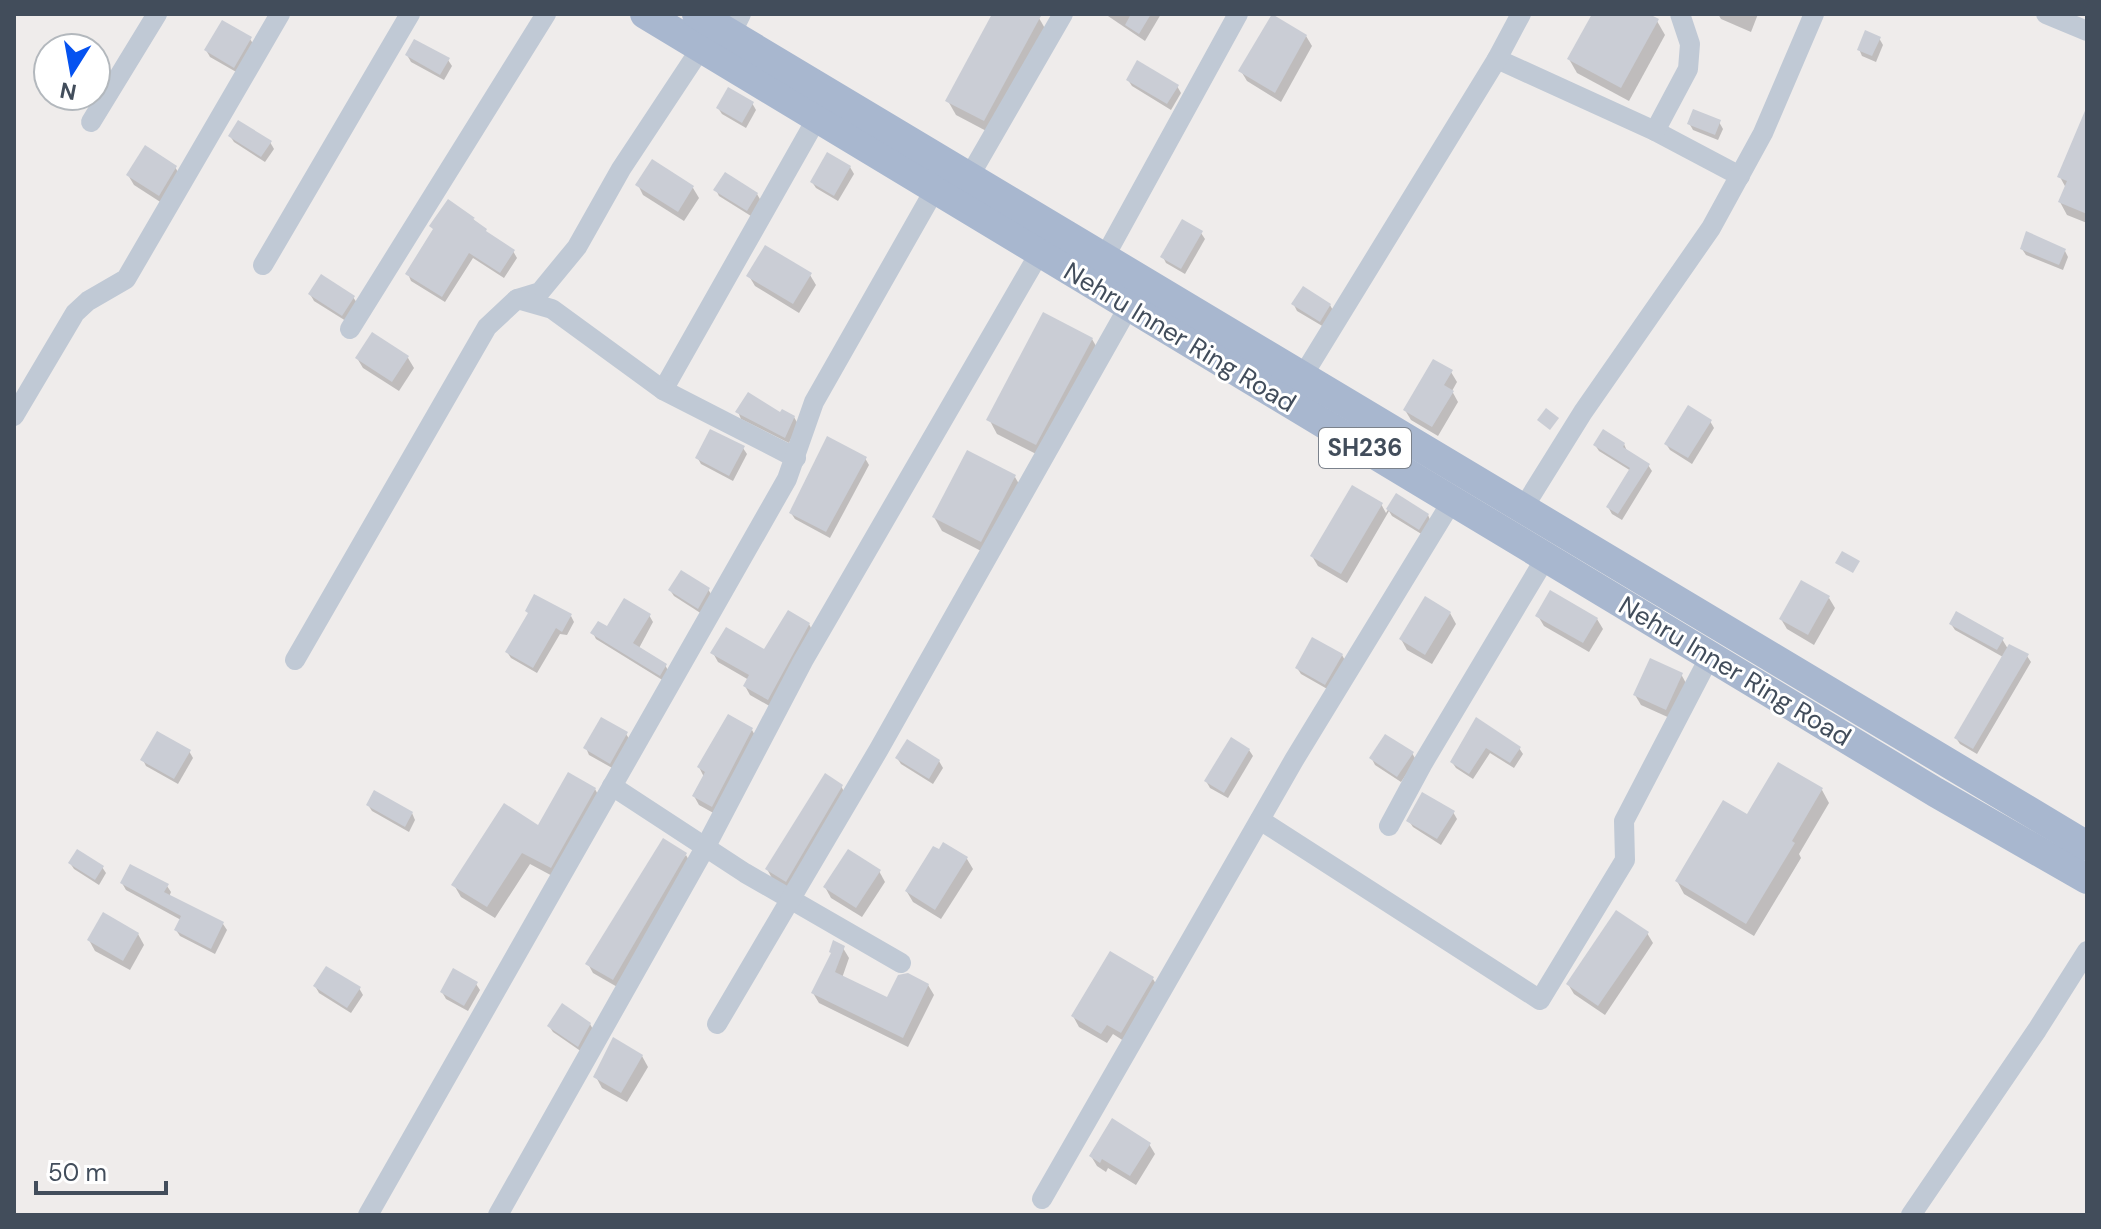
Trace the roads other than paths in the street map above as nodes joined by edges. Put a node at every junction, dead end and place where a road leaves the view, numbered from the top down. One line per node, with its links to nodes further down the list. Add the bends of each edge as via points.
1 (157, 14): 18 (street)
2 (280, 14): 31 (street, via 126,279 75,313)
3 (410, 14): 25 (street)
4 (546, 14): 28 (street)
5 (645, 14): 15 (main road, Nehru Inner Ring Road / SH236)
6 (697, 14): 13 (main road, SH236)
7 (1063, 14): 21 (street)
8 (1238, 14): 24 (street)
9 (1521, 14): 16 (street)
10 (1680, 14): 19 (street, via 1690,44 1688,69)
11 (1814, 14): 20 (street)
12 (2046, 14): 14 (street)
13 (736, 24): 21 (main road, SH236)
14 (2085, 26)
15 (701, 48): 17 (main road, Nehru Inner Ring Road / SH236); 26 (street, via 577,247 540,292)
16 (1497, 59): 19 (street); 29 (street)
17 (817, 118): 22 (main road, Nehru Inner Ring Road / SH236); 30 (street)
18 (91, 122)
19 (1655, 131): 20 (street)
20 (1740, 176): 34 (street, via 1711,228)
21 (969, 177): 24 (main road, SH236)
22 (935, 189): 23 (main road, Nehru Inner Ring Road / SH236); 32 (street, via 814,402)
23 (1040, 252): 27 (main road, Nehru Inner Ring Road / SH236); 41 (street, via 803,661)
24 (1104, 258): 29 (main road, SH236)
25 (263, 265)
26 (517, 299): 30 (street, via 552,309); 37 (street, via 487,327)
27 (1129, 306): 33 (main road, Nehru Inner Ring Road / SH236); 44 (street)
28 (350, 329)
29 (1302, 377): 34 (main road, SH236)
30 (663, 390): 32 (street)
31 (14, 416)
32 (796, 458): 38 (street)
33 (1452, 501): 35 (main road, Nehru Inner Ring Road / SH236); 39 (street)
34 (1522, 510): 42 (main road, SH236)
35 (1546, 557): 36 (main road, Nehru Inner Ring Road / SH236); 40 (street)
36 (1710, 656): 39 (street, via 1624,821 1625,860 1540,1000); 43 (main road, Nehru Inner Ring Road / SH236)
37 (295, 660)
38 (612, 786): 41 (street); 49 (street)
39 (1260, 820): 48 (street)
40 (1389, 826)
41 (706, 846): 44 (street); 50 (street)
42 (2087, 846)
43 (2087, 879)
44 (792, 898): 46 (street); 47 (street)
45 (2087, 951): 51 (street)
46 (901, 963)
47 (717, 1024)
48 (1042, 1199)
49 (368, 1215)
50 (498, 1215)
51 (1911, 1215)

